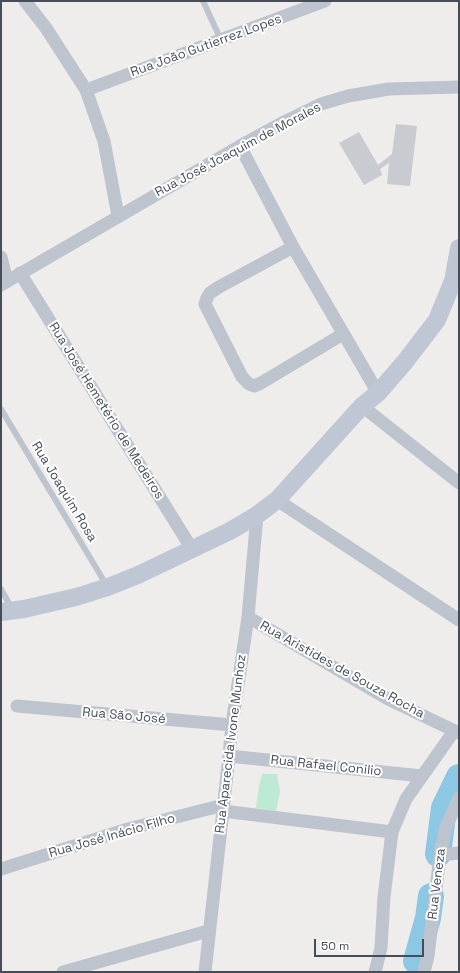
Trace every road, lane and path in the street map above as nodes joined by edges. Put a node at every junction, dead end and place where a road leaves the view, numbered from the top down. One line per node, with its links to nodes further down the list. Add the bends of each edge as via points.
1 (25, 1): 6 (street, via 46,28)
2 (202, 1): 4 (lane)
3 (325, 1): 4 (street, Rua João Gutierrez Lopes)
4 (221, 40): 6 (street, Rua João Gutierrez Lopes)
5 (459, 87): 7 (street, Rua José Joaquim de Morales, via 388,89 348,96 320,104)
6 (86, 90): 8 (street, via 104,141)
7 (240, 146): 8 (street, Rua José Joaquim de Morales); 9 (street)
8 (118, 216): 12 (street, Rua José Joaquim de Morales)
9 (293, 247): 14 (street); 14 (street, via 218,287 207,298 205,304 242,377 254,386 262,384)
10 (459, 248): 15 (main road, via 453,281 437,320)
11 (1, 257): 13 (street)
12 (20, 273): 13 (street, Rua José Joaquim de Morales); 21 (street, Rua José Hemetério de Medeiros)
13 (4, 283)
14 (343, 334): 15 (street)
15 (378, 393): 16 (main road)
16 (362, 406): 18 (street); 19 (main road)
17 (1, 409): 22 (lane, Rua Joaquim Rosa)
18 (459, 483)
19 (277, 500): 20 (main road); 26 (street)
20 (257, 515): 21 (main road); 25 (street, Rua Aparecida Ivone Munhoz)
21 (192, 550): 22 (main road)
22 (108, 587): 24 (main road, via 76,597)
23 (1, 589): 24 (lane)
24 (7, 611)
25 (248, 617): 28 (street, Rua Aparecida Ivone Munhoz); 29 (street, Rua Aristides de Souza Rocha, via 388,699)
26 (459, 620)
27 (17, 706): 28 (street, Rua São José)
28 (232, 725): 30 (street, Rua Aparecida Ivone Munhoz)
29 (457, 732): 31 (street)
30 (230, 756): 31 (street, Rua Rafael Conilio); 33 (street, Rua Aparecida Ivone Munhoz)
31 (422, 776): 34 (street, via 406,799)
32 (459, 798): 36 (street, Rua Veneza, via 446,827)
33 (223, 808): 34 (street); 37 (street, Rua José Inácio Filho, via 128,829); 38 (street, Rua Aparecida Ivone Munhoz)
34 (392, 832): 41 (street, via 381,948)
35 (459, 853): 36 (street)
36 (440, 856): 42 (street, Rua Veneza)
37 (1, 870)
38 (208, 931): 39 (street); 40 (street, Rua Aparecida Ivone Munhoz)
39 (63, 972)
40 (205, 972)
41 (375, 972)
42 (424, 972)

